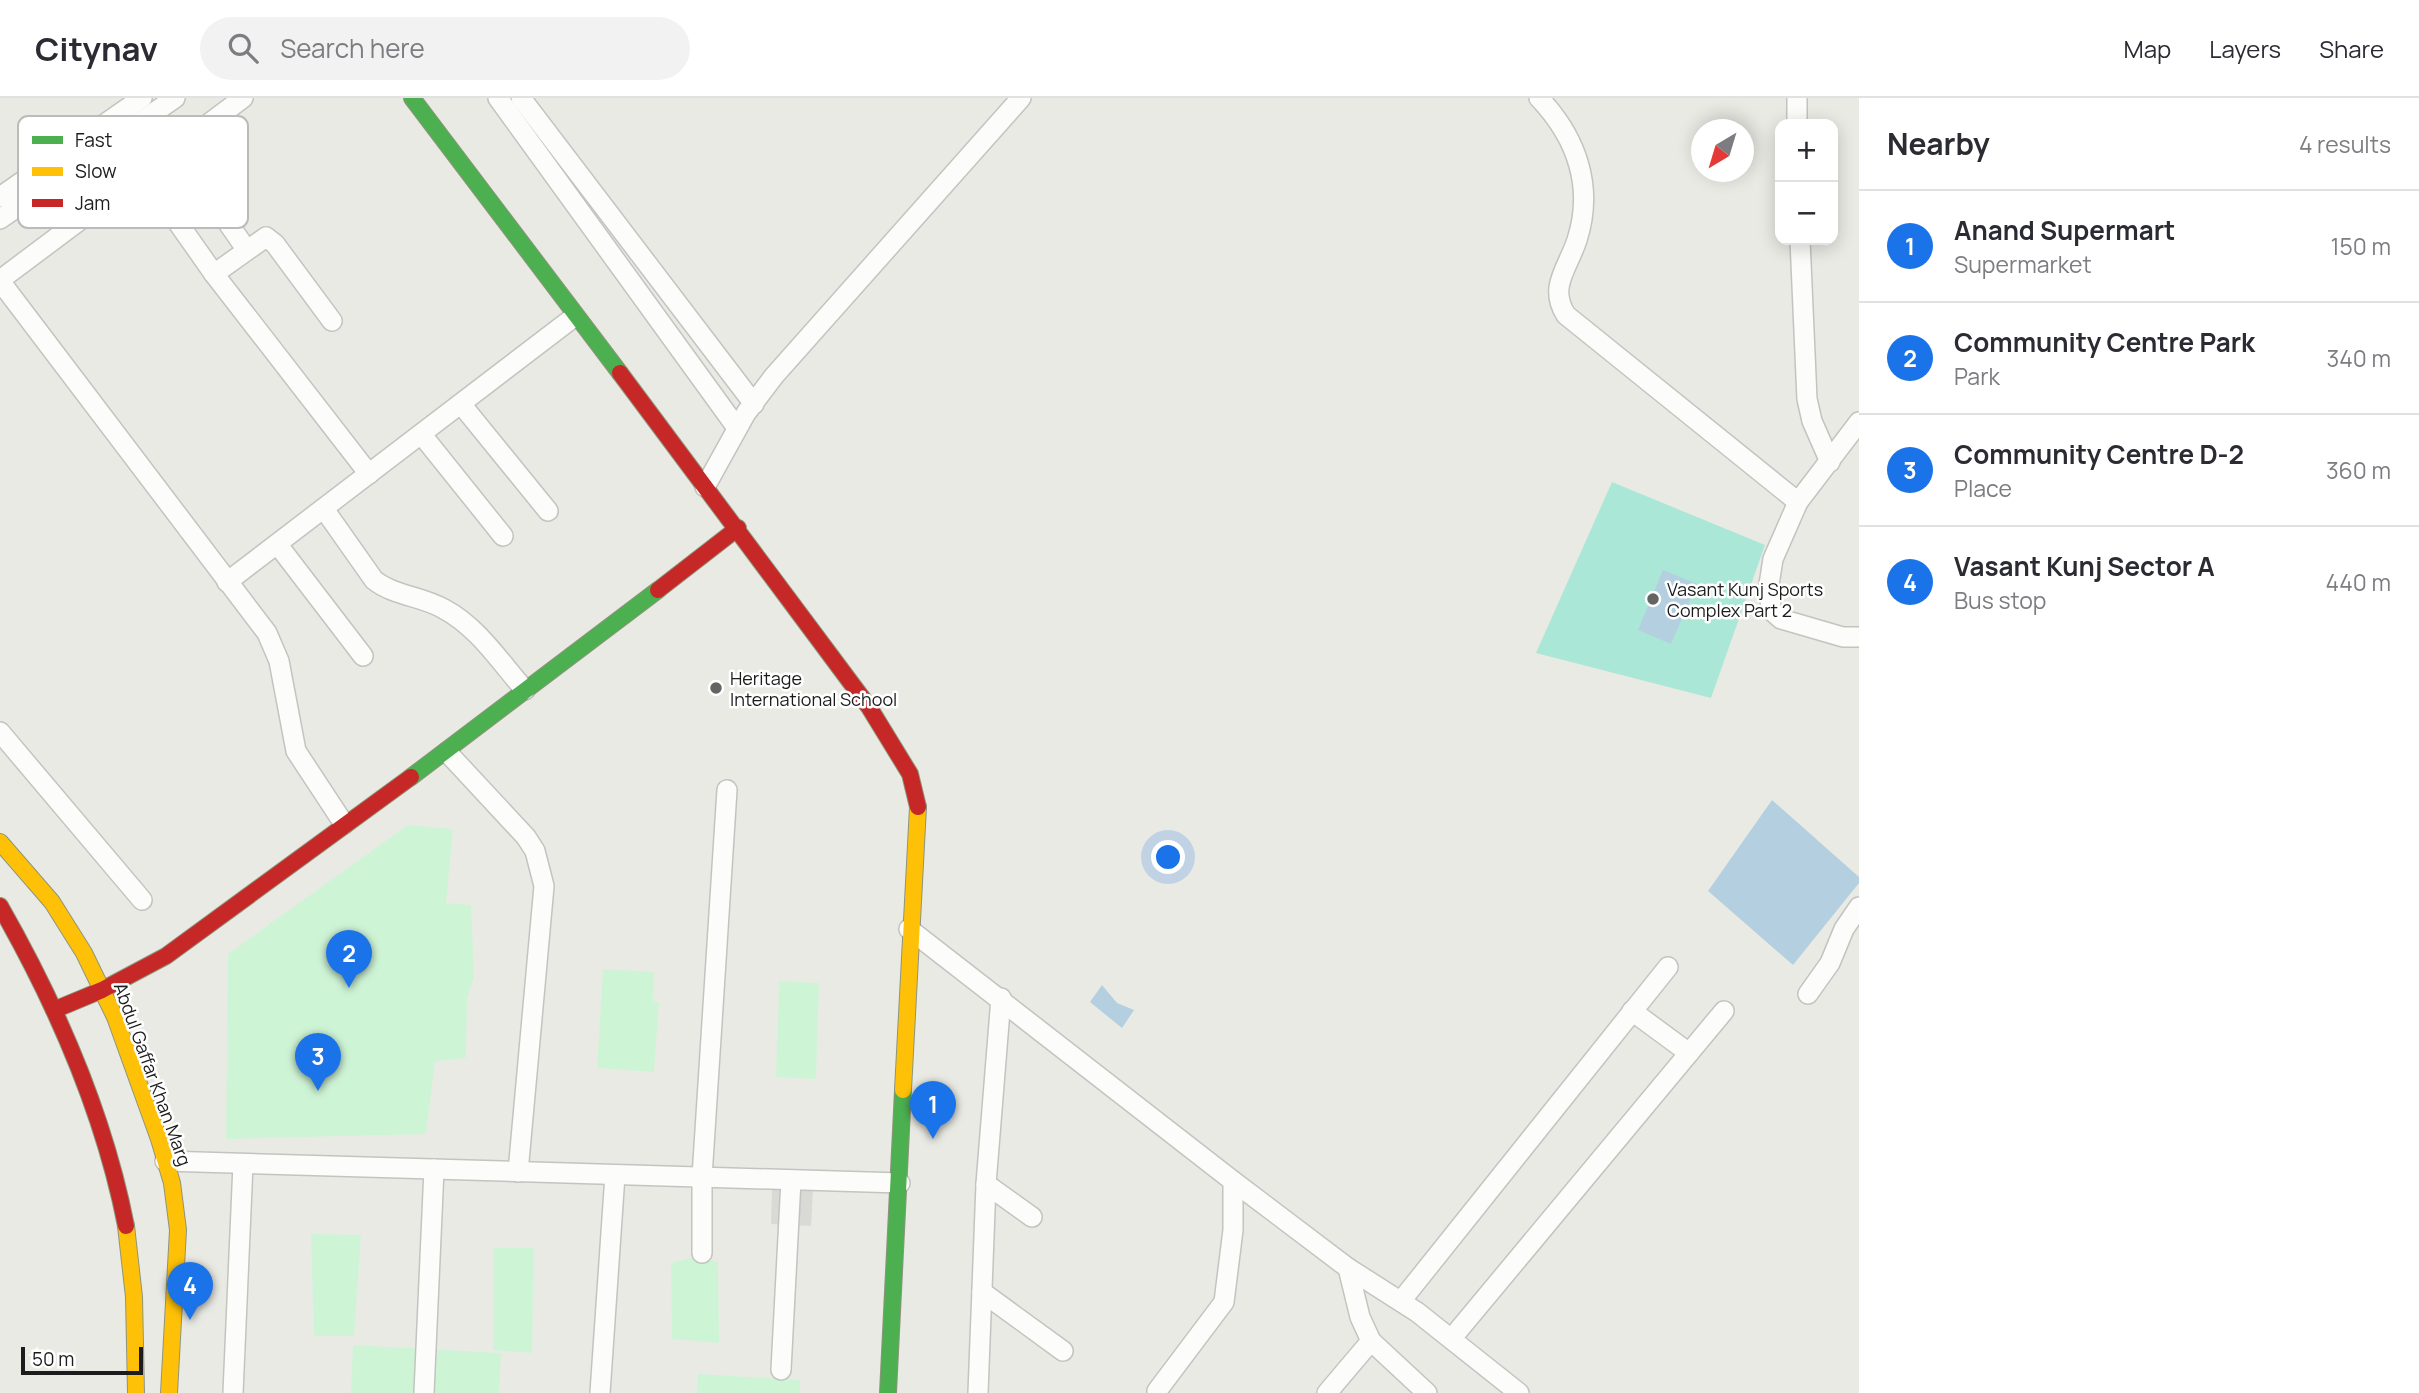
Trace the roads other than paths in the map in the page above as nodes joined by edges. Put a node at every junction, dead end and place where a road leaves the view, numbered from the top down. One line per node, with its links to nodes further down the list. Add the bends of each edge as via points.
1 (142, 98): 10 (street)
2 (175, 98): 11 (street)
3 (243, 98): 12 (street)
4 (412, 98): 25 (street)
5 (498, 98): 30 (street)
6 (521, 98): 28 (street)
7 (1021, 98): 28 (street)
8 (1539, 98): 35 (street, via 1575,150 1584,190 1578,237 1556,296 1566,315)
9 (1797, 98): 13 (street)
10 (116, 116)
11 (149, 116)
12 (220, 116)
13 (1797, 119)
14 (18, 184): 15 (street)
15 (0, 197)
16 (18, 207): 17 (street)
17 (0, 219)
18 (70, 228): 24 (street)
19 (182, 228): 23 (street)
20 (232, 228): 22 (street)
21 (1800, 245): 32 (street, via 1807,399)
22 (246, 249): 23 (street); 26 (street, via 260,239 271,239)
23 (214, 274): 33 (street)
24 (0, 281): 41 (street)
25 (574, 317): 27 (street); 34 (street)
26 (332, 321)
27 (461, 404): 31 (street); 37 (street)
28 (754, 404): 30 (street)
29 (1859, 422): 32 (street)
30 (737, 428): 34 (street)
31 (422, 435): 33 (street); 39 (street)
32 (1830, 462): 35 (street)
33 (369, 474): 36 (street)
34 (705, 487): 38 (street)
35 (1798, 502): 42 (street, via 1773,559 1768,591 1772,611 1793,624)
36 (324, 509): 40 (street); 44 (street, via 373,580 458,618)
37 (548, 511)
38 (738, 528): 44 (street); 53 (street, via 880,725 913,780 918,813)
39 (503, 536)
40 (278, 545): 41 (street); 43 (street)
41 (228, 582): 48 (street, via 274,646 299,758)
42 (1859, 637)
43 (363, 656)
44 (526, 690): 46 (street)
45 (0, 732): 50 (street)
46 (447, 752): 48 (street); 65 (street, via 526,837 535,851 544,886)
47 (727, 790): 67 (street)
48 (344, 824): 55 (street, via 166,956)
49 (0, 842): 55 (street, Abdul Gaffar Khan Marg, via 52,902)
50 (142, 900)
51 (0, 906): 58 (street)
52 (1859, 907): 56 (street)
53 (909, 929): 57 (street); 70 (street)
54 (1668, 967): 59 (street)
55 (102, 990): 58 (street); 62 (street, Abdul Gaffar Khan Marg)
56 (1808, 994)
57 (1001, 998): 69 (street); 71 (street)
58 (54, 1010): 83 (street, via 121,1202 128,1243)
59 (1632, 1011): 61 (street); 76 (street)
60 (1724, 1011): 61 (street)
61 (1689, 1053): 77 (street)
62 (165, 1161): 63 (street); 84 (street, Abdul Gaffar Khan Marg, via 178,1230)
63 (243, 1164): 64 (street); 85 (street)
64 (434, 1169): 65 (street); 86 (street)
65 (518, 1172): 66 (street)
66 (615, 1175): 67 (street); 87 (street)
67 (702, 1177): 68 (street); 73 (street)
68 (791, 1180): 70 (street); 80 (street)
69 (1233, 1181): 74 (street); 81 (street, via 1233,1230 1224,1302)
70 (900, 1183): 88 (street)
71 (986, 1184): 72 (street); 75 (street)
72 (1032, 1217)
73 (702, 1253)
74 (1348, 1268): 76 (street); 78 (street)
75 (982, 1292): 79 (street); 89 (street)
76 (1401, 1301): 77 (street)
77 (1451, 1338): 91 (street)
78 (1371, 1341): 82 (street); 90 (street)
79 (1063, 1351)
80 (781, 1370)
81 (1157, 1391)
82 (1423, 1392)
83 (136, 1393)
84 (169, 1393)
85 (233, 1393)
86 (424, 1393)
87 (600, 1393)
88 (888, 1393)
89 (978, 1393)
90 (1327, 1393)
91 (1519, 1393)

